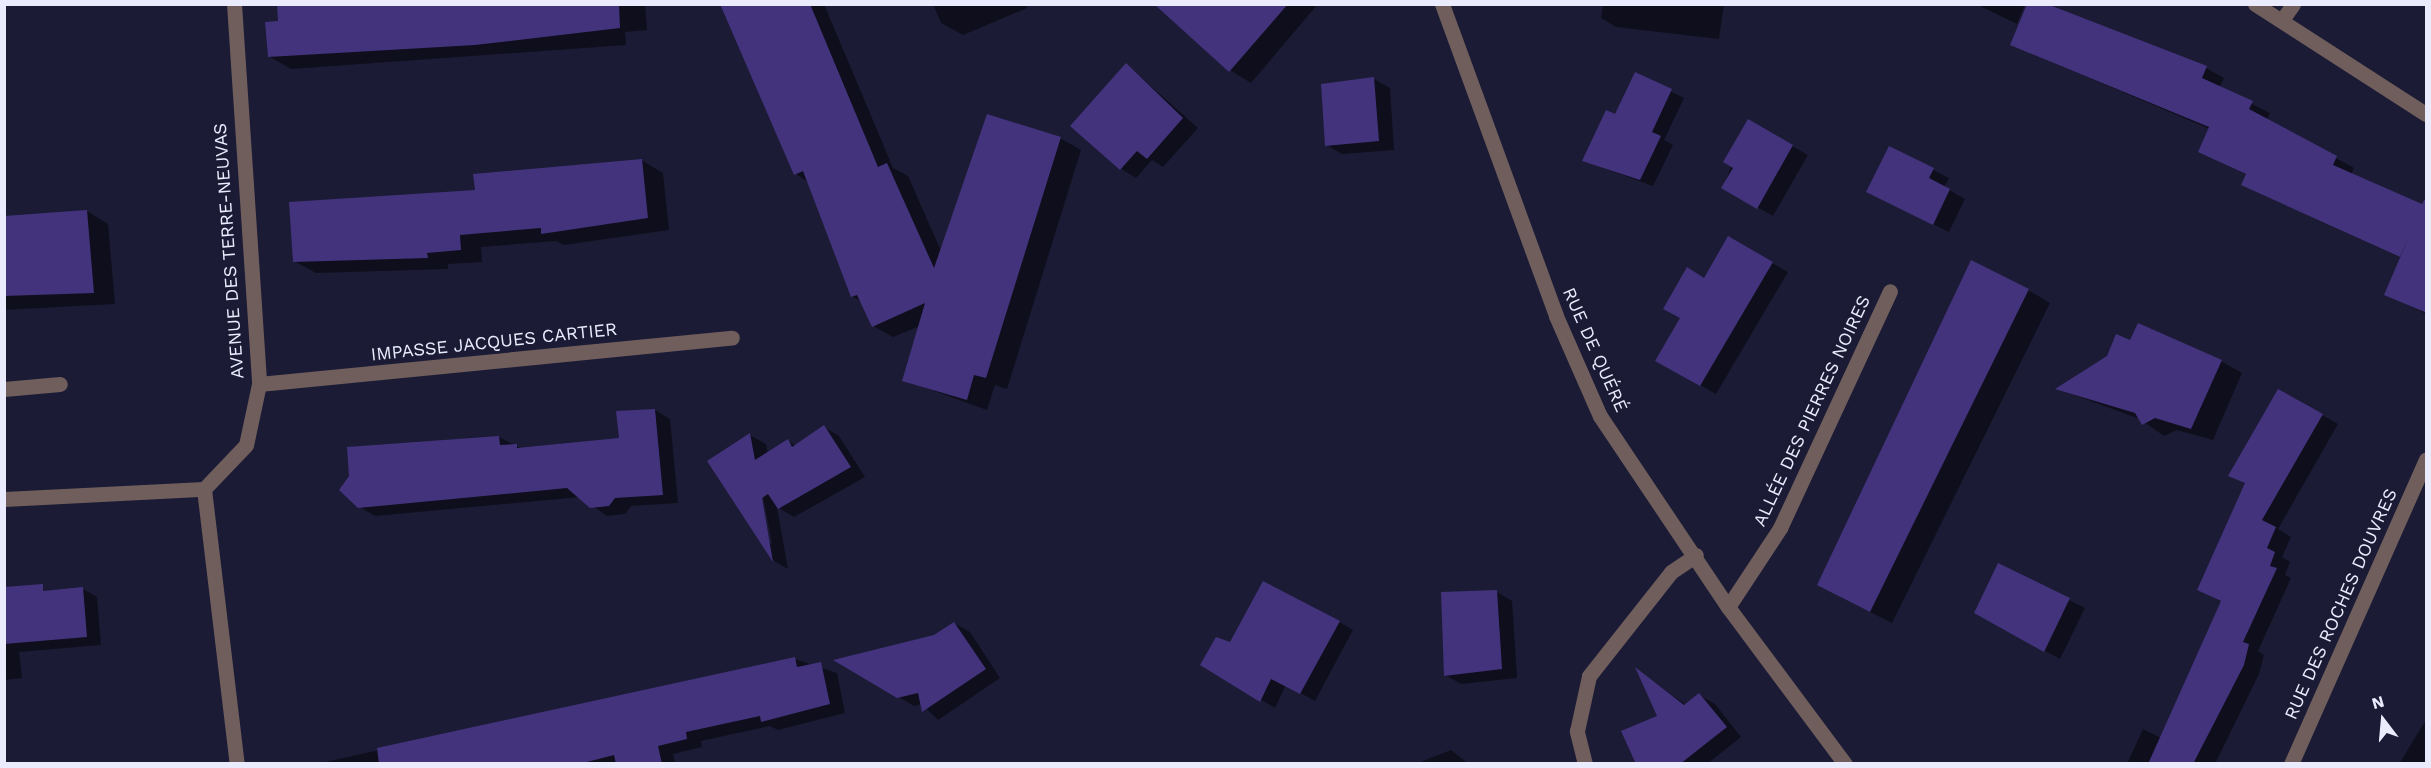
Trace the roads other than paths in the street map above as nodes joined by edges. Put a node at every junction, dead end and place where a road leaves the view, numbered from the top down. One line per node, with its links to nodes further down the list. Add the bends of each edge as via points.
1 (234, 4): 10 (street, AVENUE DES TERRE-NEUVAS)
2 (1442, 4): 15 (street, RUE DE QUÉRÉ, via 1556,316 1600,416)
3 (2255, 4): 5 (street)
4 (2293, 4): 5 (street)
5 (2282, 20): 6 (street)
6 (2427, 114)
7 (1890, 291): 16 (street, ALLÉE DES PIERRES NOIRES, via 1780,528)
8 (732, 338): 10 (street, IMPASSE JACQUES CARTIER)
9 (60, 384): 11 (street)
10 (259, 384): 13 (street, AVENUE DES TERRE-NEUVAS, via 246,445)
11 (4, 389)
12 (2427, 460): 20 (street, RUE DES ROCHES DOUVRES)
13 (204, 489): 14 (street); 17 (street)
14 (4, 499)
15 (1696, 555): 16 (street, RUE DE QUÉRÉ); 18 (street, via 1671,572 1589,676 1577,731)
16 (1728, 607): 19 (street, RUE DE QUÉRÉ)
17 (237, 764)
18 (1585, 764)
19 (1845, 764)
20 (2291, 764)

